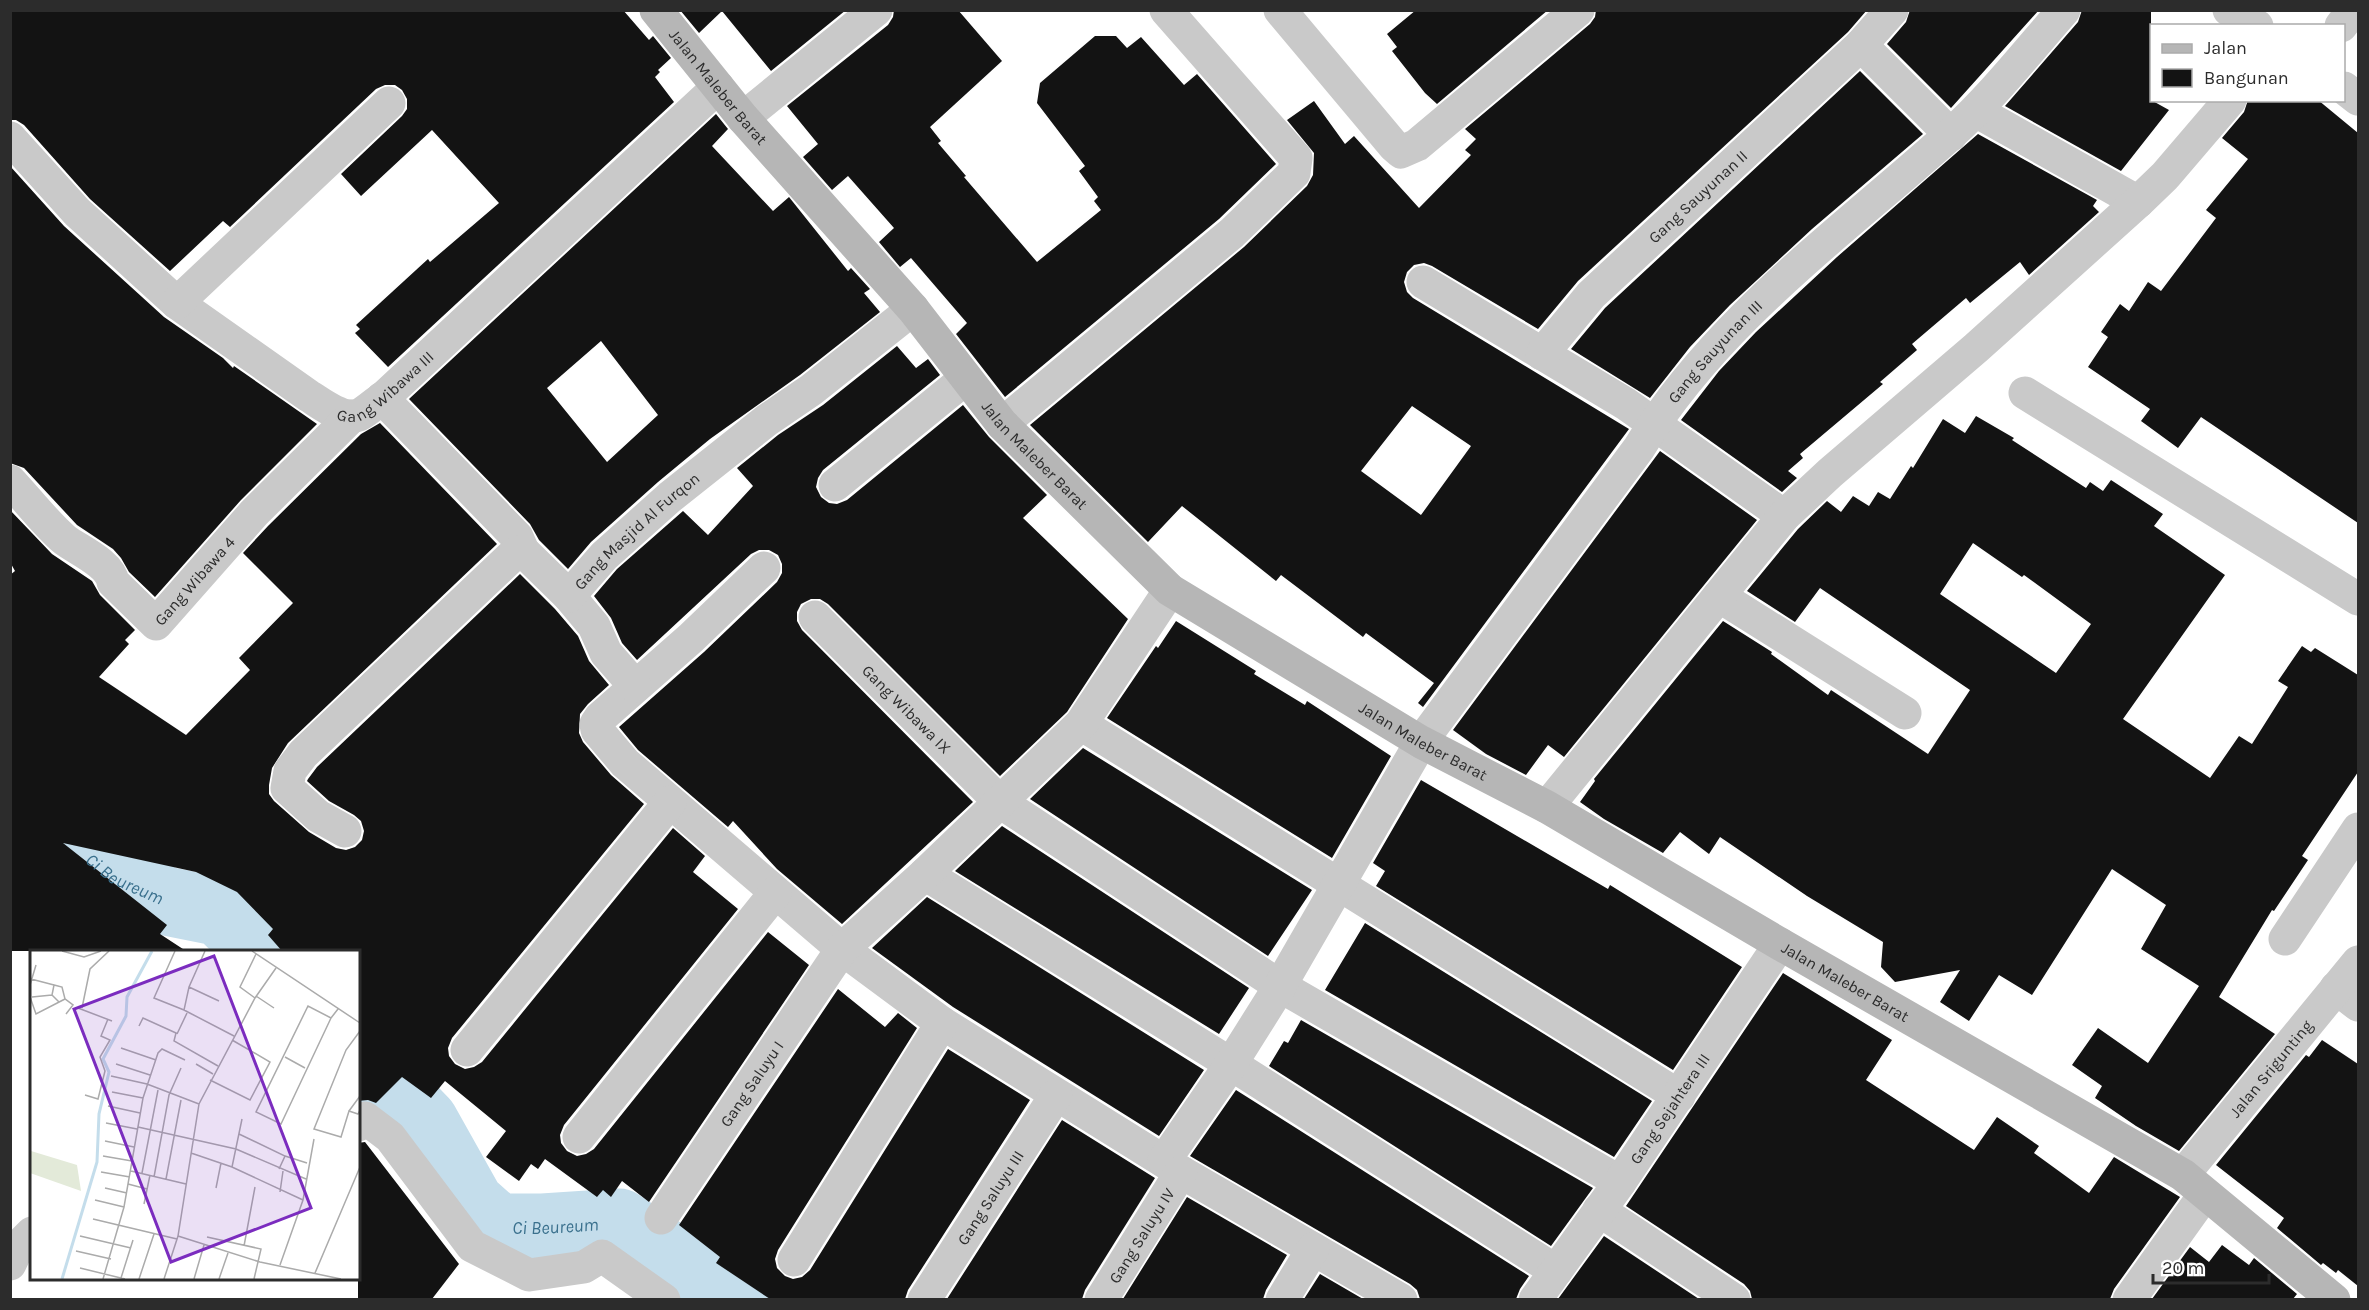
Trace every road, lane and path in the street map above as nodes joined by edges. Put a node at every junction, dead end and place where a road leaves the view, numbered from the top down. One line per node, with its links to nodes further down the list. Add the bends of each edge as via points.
1 (656, 10): 13 (street, Jalan Maleber Barat)
2 (876, 10): 19 (street)
3 (1166, 10): 32 (street, via 1296,158 1294,173 1232,233)
4 (1280, 10): 5 (street, via 1401,152 1417,145)
5 (1578, 10)
6 (1892, 10): 12 (street, Gang Sauyunan II)
7 (2064, 10): 18 (street, Gang Sauyunan III)
8 (2229, 10): 10 (street)
9 (2353, 10): 11 (street)
10 (2254, 24)
11 (2342, 24)
12 (1861, 45): 20 (street); 26 (street, Gang Sauyunan II, via 1591,294)
13 (718, 87): 19 (street, Jalan Maleber Barat); 29 (street, Gang Wibawa III)
14 (2345, 89): 15 (street)
15 (2358, 99)
16 (2228, 102): 22 (street)
17 (389, 103): 24 (street)
18 (1976, 111): 20 (street, Gang Sauyunan III); 22 (street)
19 (743, 118): 25 (street, Jalan Maleber Barat)
20 (1951, 135): 31 (street, Gang Sauyunan III, via 1794,270 1713,349)
21 (10, 138): 24 (street, Gang Wibawa III, via 77,212)
22 (2138, 202): 35 (street)
23 (1423, 282): 26 (street)
24 (177, 303): 30 (street, Gang Wibawa III, via 328,409)
25 (913, 309): 27 (street, Jalan Maleber Barat); 39 (street, Gang Masjid Al Furqon, via 670,497 604,556)
26 (1542, 354): 31 (street)
27 (965, 379): 32 (street, Jalan Maleber Barat); 34 (street)
28 (2025, 393): 41 (street)
29 (382, 398): 30 (street, Gang Wibawa III); 36 (street, Gang Masjid Al Furqon, via 517,537)
30 (352, 416): 33 (street, Gang Wibawa 4, via 254,513 156,624 86,552 65,540)
31 (1653, 423): 35 (street); 46 (street, Gang Sauyunan III, via 1639,448)
32 (1002, 424): 38 (street, Jalan Maleber Barat)
33 (10, 481)
34 (835, 485)
35 (1784, 516): 40 (street)
36 (523, 550): 39 (street, Gang Masjid Al Furqon); 51 (street, via 514,554 303,754 290,771 287,788 318,816)
37 (764, 568): 43 (street)
38 (1170, 590): 45 (street, Gang Saluyu I); 46 (street, Jalan Maleber Barat)
39 (569, 596): 43 (street, via 594,626 606,653)
40 (1719, 596): 44 (street); 49 (street)
41 (2358, 599)
42 (815, 617): 48 (street, Gang Wibawa IX)
43 (635, 686): 47 (street, via 604,713 596,724 597,730 625,763)
44 (1905, 713)
45 (1081, 724): 48 (street, Gang Saluyu I); 53 (street)
46 (1421, 742): 49 (street, Jalan Maleber Barat); 53 (street, Gang Sauyunan III)
47 (670, 802): 54 (street); 62 (street)
48 (1000, 802): 52 (street, Gang Saluyu I); 59 (street, Gang Wibawa IX)
49 (1546, 807): 56 (street, Jalan Maleber Barat)
50 (2358, 829): 55 (street)
51 (345, 831)
52 (925, 874): 57 (street, Gang Saluyu I); 63 (street)
53 (1340, 884): 59 (street, Gang Sauyunan III); 65 (street)
54 (775, 893): 57 (street); 67 (street)
55 (2285, 939)
56 (1780, 944): 65 (street, Gang Sejahtera III); 70 (street, Jalan Maleber Barat)
57 (842, 949): 61 (street); 72 (street, Gang Saluyu I)
58 (2358, 962): 60 (street, Jalan Srigunting)
59 (1280, 986): 63 (street, Gang Saluyu IV); 69 (street, Gang Wibawa IX)
60 (2347, 997): 70 (street, Jalan Srigunting)
61 (942, 1023): 64 (street); 74 (street)
62 (467, 1050)
63 (1232, 1064): 68 (street, Gang Saluyu IV); 75 (street)
64 (1056, 1095): 68 (street); 78 (street, Gang Saluyu III)
65 (1679, 1096): 69 (street, Gang Sejahtera III)
66 (360, 1123): 77 (street, via 365,1118 390,1137 472,1245 529,1275 584,1267 602,1256)
67 (579, 1137)
68 (1173, 1167): 73 (street); 79 (street, Gang Saluyu IV)
69 (1620, 1182): 71 (street, Gang Sejahtera III)
70 (2194, 1184): 84 (street, Jalan Srigunting); 85 (street, Jalan Maleber Barat)
71 (1599, 1210): 75 (street, Gang Sejahtera III); 76 (street)
72 (661, 1218)
73 (1313, 1249): 80 (street); 81 (street)
74 (794, 1260)
75 (1556, 1271): 82 (street, Gang Sejahtera III)
76 (1696, 1289): 83 (street)
77 (664, 1299)
78 (924, 1299)
79 (1101, 1299)
80 (1282, 1299)
81 (1401, 1299)
82 (1536, 1299)
83 (1734, 1299)
84 (2129, 1299)
85 (2334, 1299)

